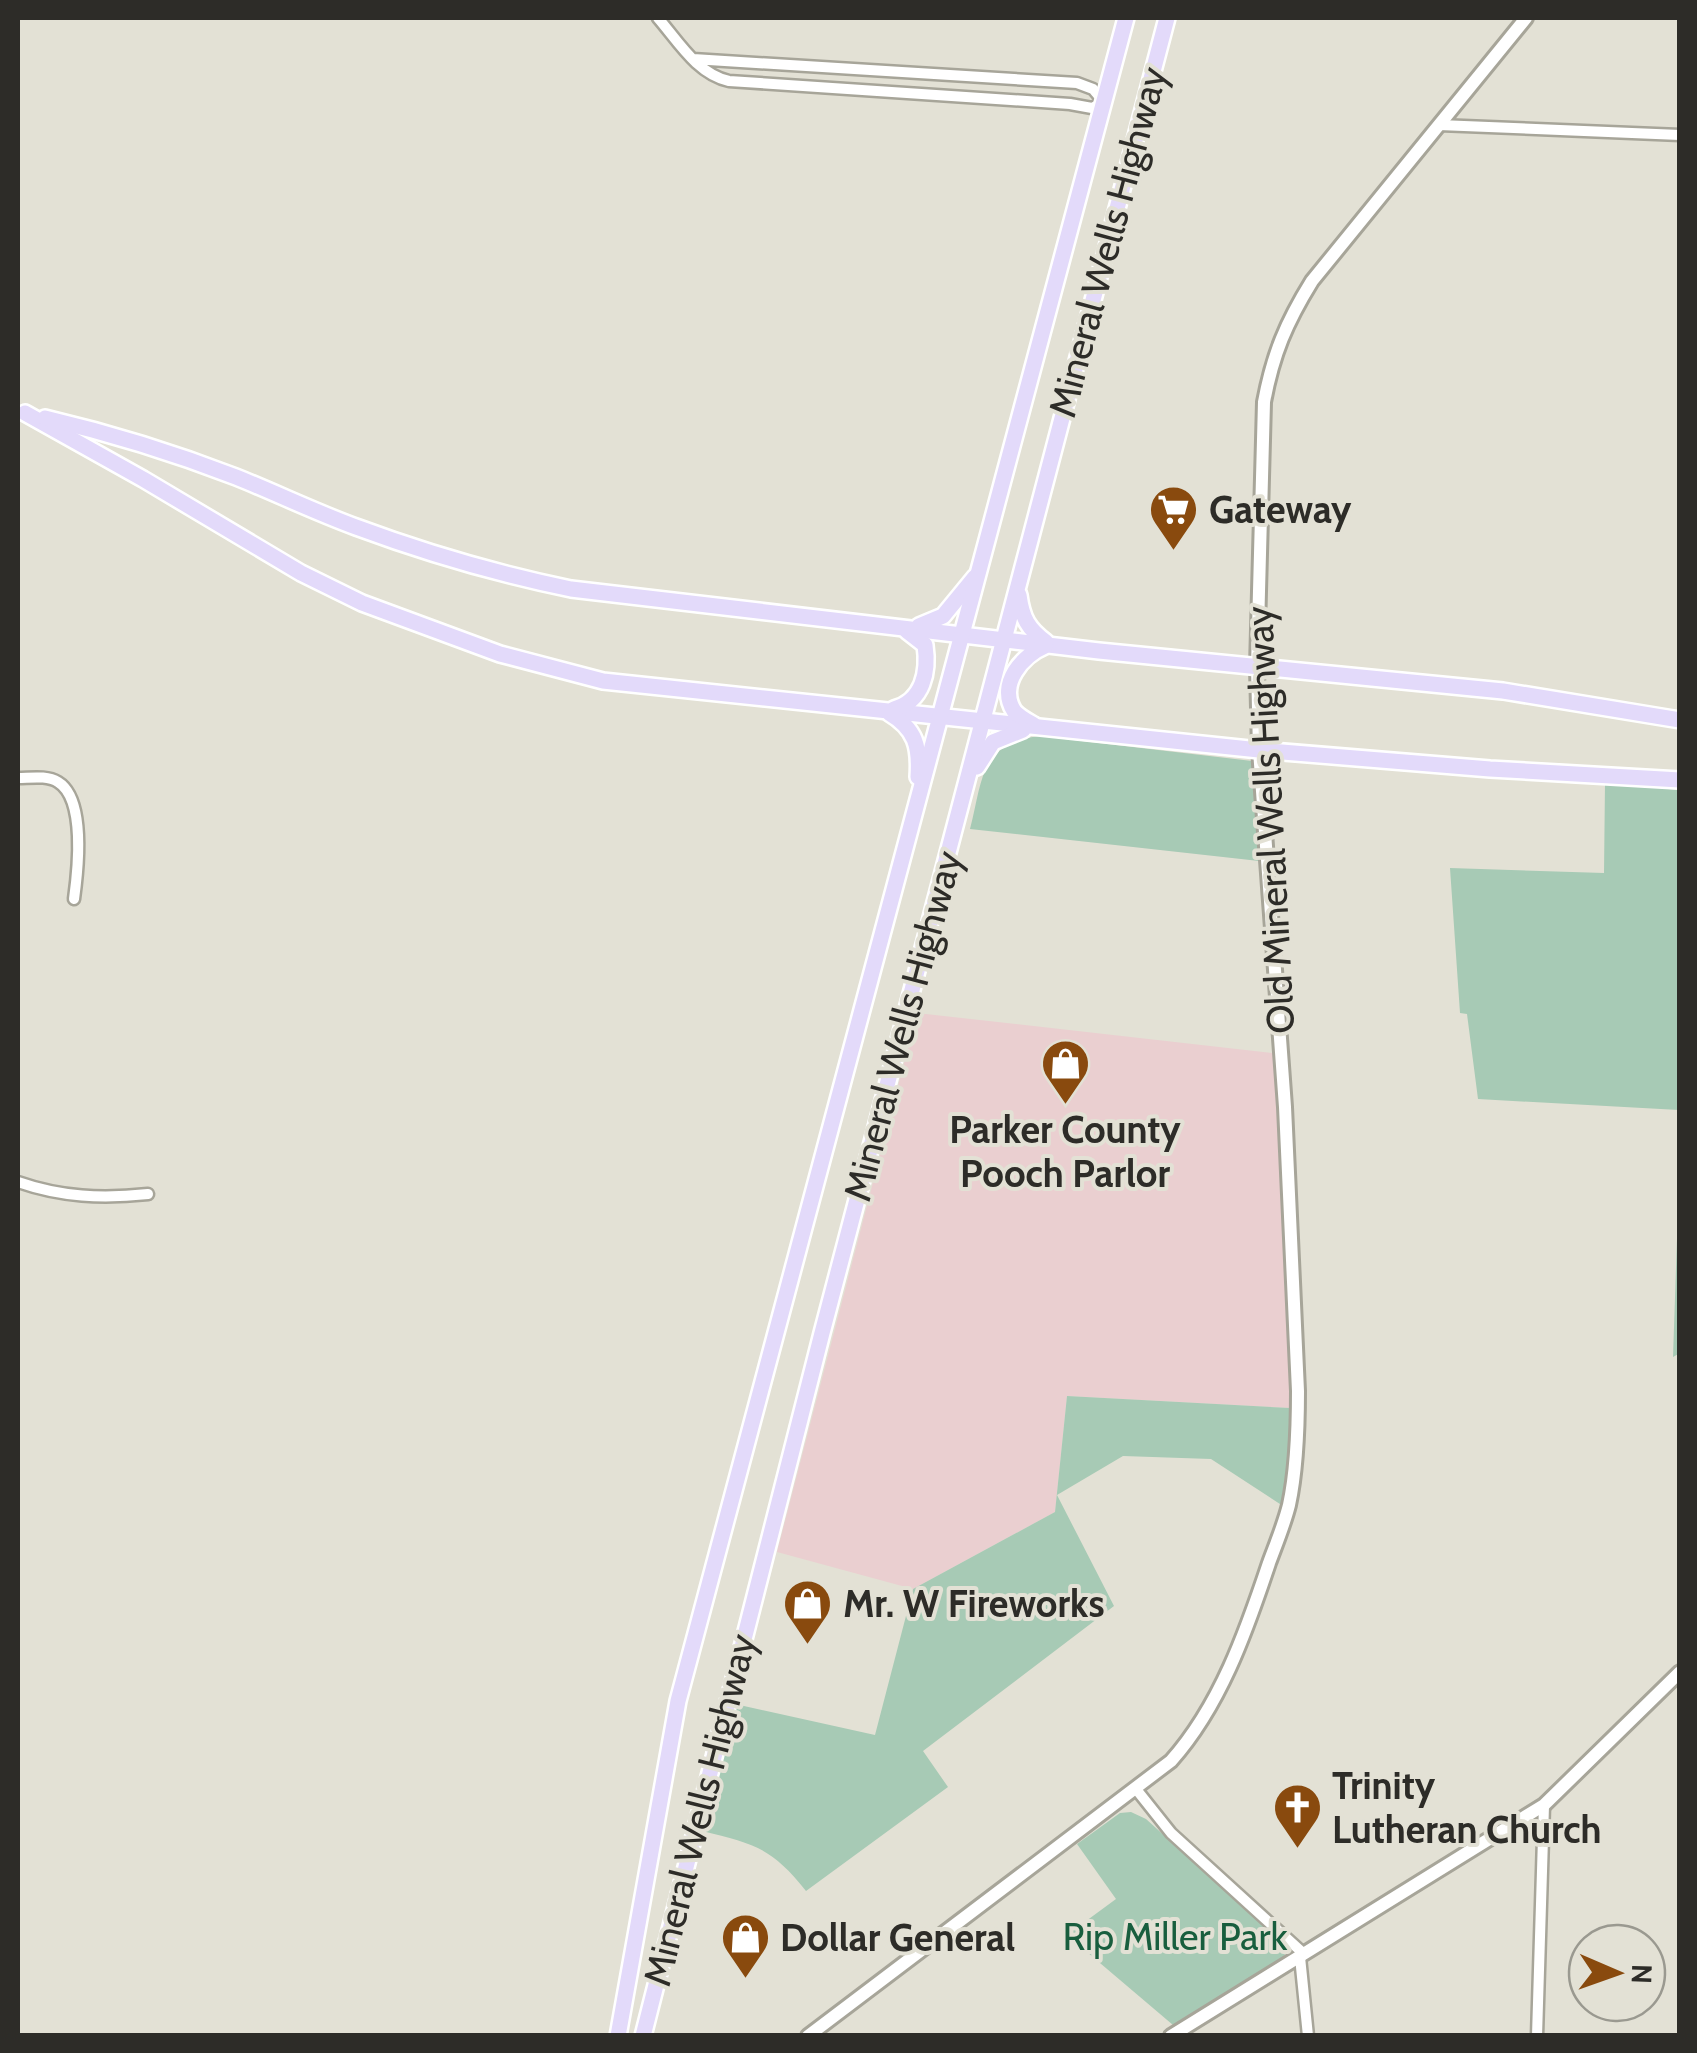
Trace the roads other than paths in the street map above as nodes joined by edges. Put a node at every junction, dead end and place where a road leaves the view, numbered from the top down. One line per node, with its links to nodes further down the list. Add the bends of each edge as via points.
1 (658, 18): 5 (street)
2 (1126, 18): 8 (main road, Mineral Wells Highway)
3 (1168, 18): 13 (main road, Mineral Wells Highway)
4 (1526, 18): 9 (street, Old Mineral Wells Highway)
5 (693, 59): 6 (street); 7 (street, via 715,78 747,84)
6 (959, 75): 7 (street); 8 (street, via 1077,82)
7 (962, 97): 8 (street, via 1083,108)
8 (1104, 102): 12 (main road, Mineral Wells Highway)
9 (1439, 125): 10 (street); 18 (street, Old Mineral Wells Highway, via 1312,281 1272,363 1261,442)
10 (1680, 135)
11 (21, 412): 14 (main road, via 146,446 358,528 516,578); 19 (main road, via 301,573 452,638 603,681)
12 (982, 569): 14 (main road, via 943,616); 15 (main road, Mineral Wells Highway)
13 (1018, 588): 16 (main road, Mineral Wells Highway); 17 (main road, via 1025,622)
14 (905, 629): 15 (main road); 19 (main road, via 925,646 923,684 914,700)
15 (962, 635): 16 (main road); 20 (main road, Mineral Wells Highway)
16 (1005, 639): 17 (main road); 22 (main road, Mineral Wells Highway)
17 (1049, 645): 18 (main road); 23 (main road, via 1026,654 1011,687 1016,714)
18 (1258, 667): 21 (main road, via 1504,691); 24 (street, Old Mineral Wells Highway)
19 (886, 710): 20 (main road); 28 (main road, via 915,736)
20 (941, 716): 22 (main road); 28 (main road, Mineral Wells Highway)
21 (1680, 720)
22 (983, 722): 23 (main road); 27 (main road, Mineral Wells Highway)
23 (1036, 727): 24 (main road); 27 (main road, via 993,742)
24 (1259, 750): 26 (main road); 33 (street, Old Mineral Wells Highway, via 1285,1100 1298,1434 1289,1505 1218,1695 1179,1753)
25 (18, 778): 29 (street, via 52,779 73,801)
26 (1680, 780)
27 (966, 791): 37 (main road, Mineral Wells Highway)
28 (917, 805): 36 (main road, Mineral Wells Highway, via 678,1701)
29 (74, 899)
30 (18, 1182): 31 (street, via 103,1199)
31 (148, 1194)
32 (1680, 1672): 34 (street)
33 (1136, 1789): 35 (street, via 1171,1832); 38 (street, Old Mineral Wells Highway)
34 (1544, 1805): 35 (street); 41 (street)
35 (1302, 1955): 39 (street); 40 (street)
36 (618, 2036)
37 (643, 2036)
38 (808, 2036)
39 (1171, 2036)
40 (1308, 2036)
41 (1537, 2036)

